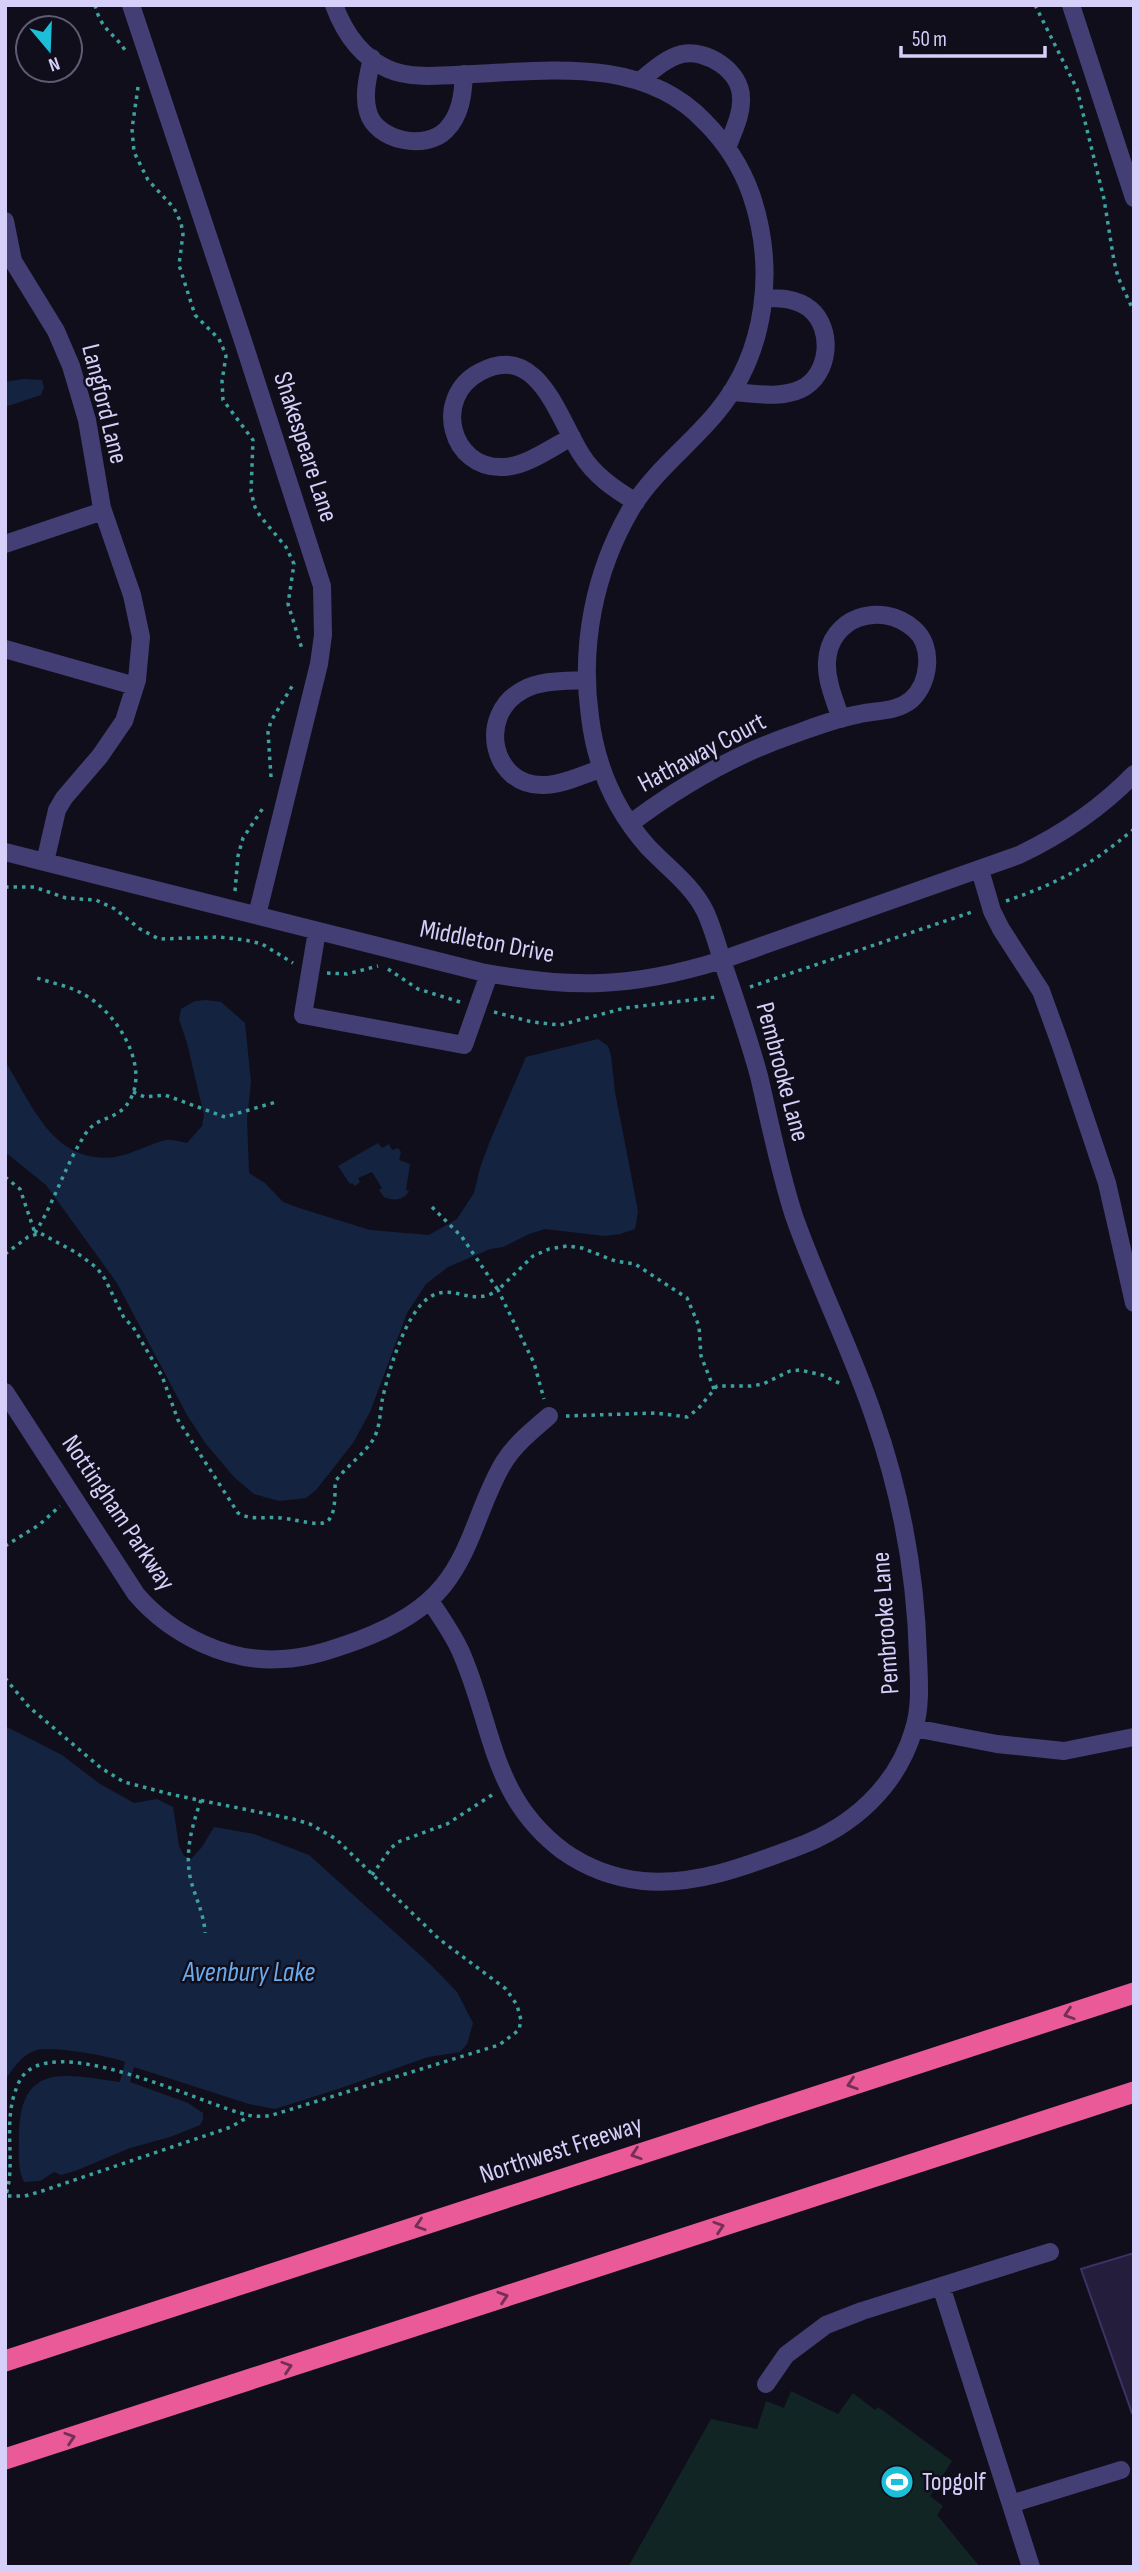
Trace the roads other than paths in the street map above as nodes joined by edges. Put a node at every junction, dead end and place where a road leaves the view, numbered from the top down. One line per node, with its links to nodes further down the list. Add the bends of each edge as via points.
1 (131, 5): 26 (street, Shakespeare Lane, via 322,586 319,664)
2 (334, 5): 4 (street, via 351,40)
3 (1071, 5): 8 (street)
4 (372, 58): 5 (street, via 394,72); 5 (street, via 365,100 369,117 386,133 407,141 433,139 444,132 463,97)
5 (464, 75): 6 (street, via 578,71)
6 (640, 80): 7 (street, via 691,107); 7 (street, via 680,54 701,54 724,67 734,76 742,100)
7 (728, 146): 10 (street, via 759,223)
8 (1134, 198)
9 (6, 232): 14 (street, Langford Lane, via 13,261 63,344 87,420)
10 (763, 298): 11 (street, via 750,358); 11 (street, via 791,299 811,310 824,333 825,356 818,374 802,388 778,394)
11 (731, 392): 13 (street)
12 (572, 437): 12 (street, via 545,387 521,369 495,366 480,371 466,380 451,414 457,441 478,461 492,467 512,466); 13 (street, via 602,480)
13 (636, 502): 17 (street, via 617,536 591,614)
14 (103, 512): 15 (street); 18 (street, Langford Lane, via 138,617 140,661)
15 (5, 544)
16 (5, 649): 18 (street)
17 (586, 680): 20 (street); 20 (street, via 522,690 500,713 494,741 507,769 530,783 552,784)
18 (135, 686): 24 (street, Langford Lane, via 119,732 57,810)
19 (841, 719): 19 (street, Hathaway Court, via 894,709 913,698 927,665 924,640 915,629 902,620 874,613 862,615 839,632 826,665); 22 (street, Hathaway Court, via 747,753)
20 (601, 769): 22 (street, Pembrooke Lane)
21 (1134, 774): 25 (street, Middleton Drive, via 1066,831)
22 (631, 823): 28 (street, Pembrooke Lane, via 701,904)
23 (5, 852): 24 (street, Middleton Drive)
24 (45, 862): 26 (street, Middleton Drive)
25 (980, 870): 28 (street, Middleton Drive); 30 (street, via 1001,929 1041,991 1107,1183)
26 (257, 915): 27 (street, Middleton Drive)
27 (317, 931): 29 (street, Middleton Drive); 29 (street, via 303,1015 464,1045)
28 (722, 960): 29 (street, Middleton Drive, via 675,974 611,984 545,983); 34 (street, Pembrooke Lane, via 756,1065 794,1216 862,1385 893,1480 912,1577 919,1677)
29 (489, 974)
30 (1134, 1303)
31 (5, 1392): 33 (street, Nottingham Parkway, via 136,1594 186,1635 222,1651 282,1660 328,1651 394,1625)
32 (549, 1416): 33 (street, Nottingham Parkway, via 505,1461 457,1567)
33 (430, 1601): 34 (street, Pembrooke Lane, via 463,1659 508,1787 529,1820 574,1859 632,1880 696,1879 817,1840 844,1826 892,1776)
34 (914, 1728): 35 (street, via 1064,1751)
35 (1134, 1737)
36 (1134, 1993): 40 (highway, Northwest Freeway, one-way to 40)
37 (1134, 2092): 42 (highway, one-way to 37)
38 (1049, 2252): 39 (street)
39 (941, 2286): 41 (street, via 826,2325 786,2356); 44 (street)
40 (5, 2361)
41 (766, 2385)
42 (5, 2459)
43 (1121, 2470): 44 (street)
44 (1011, 2504): 45 (street)
45 (1031, 2567)

